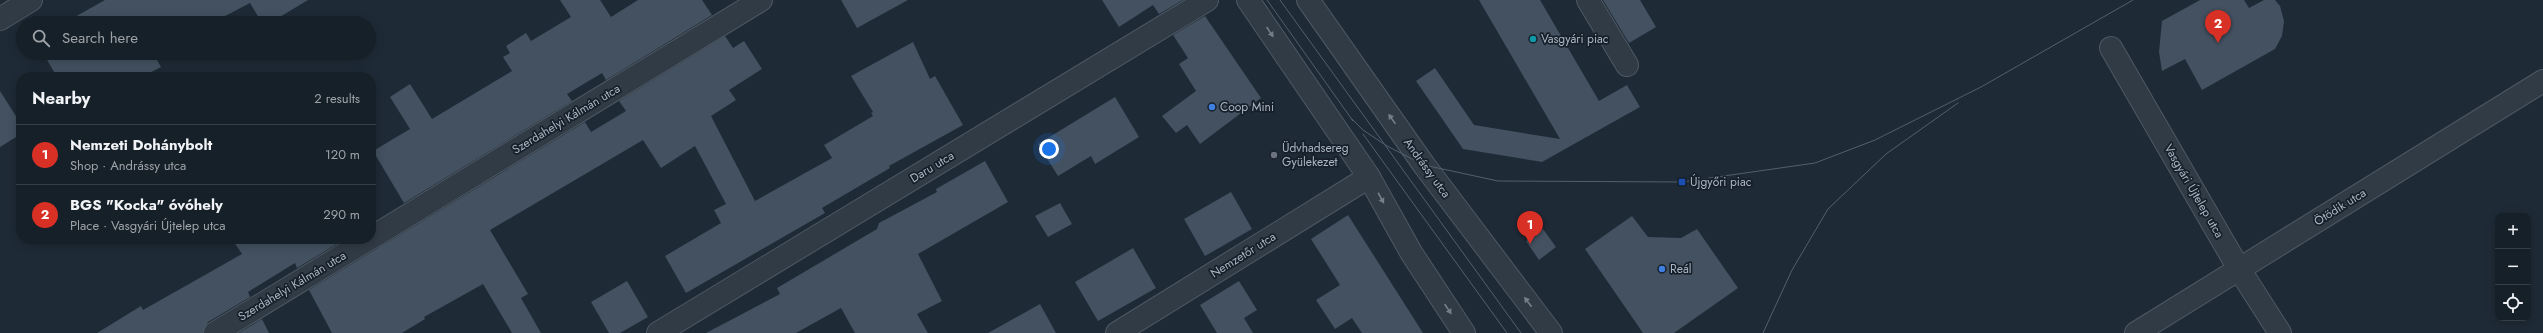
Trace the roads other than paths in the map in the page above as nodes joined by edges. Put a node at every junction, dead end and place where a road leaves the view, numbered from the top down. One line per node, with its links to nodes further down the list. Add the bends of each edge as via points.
1 (761, 0): 12 (street, Szerdahelyi Kálmán utca)
2 (1207, 0): 16 (street, Daru utca)
3 (1248, 0): 11 (street, one-way to 11)
4 (1308, 0): 19 (street, Andrássy utca, one-way to 4, via 1424,165)
5 (1588, 0): 9 (street)
6 (29, 1): 7 (street)
7 (0, 19)
8 (2111, 48): 14 (street, Vasgyári Újtelep utca)
9 (1626, 65)
10 (2543, 81): 14 (street, Ötödik utca)
11 (1369, 177): 17 (street, Nemzetőr utca); 18 (street, one-way to 18, via 1412,254)
12 (376, 234)
13 (360, 244): 15 (street, Szerdahelyi Kálmán utca)
14 (2239, 269): 20 (street, Ötödik utca); 21 (street, Vasgyári Újtelep utca)
15 (215, 333)
16 (658, 333)
17 (1117, 333)
18 (1464, 333)
19 (1551, 333)
20 (2136, 333)
21 (2280, 333)

